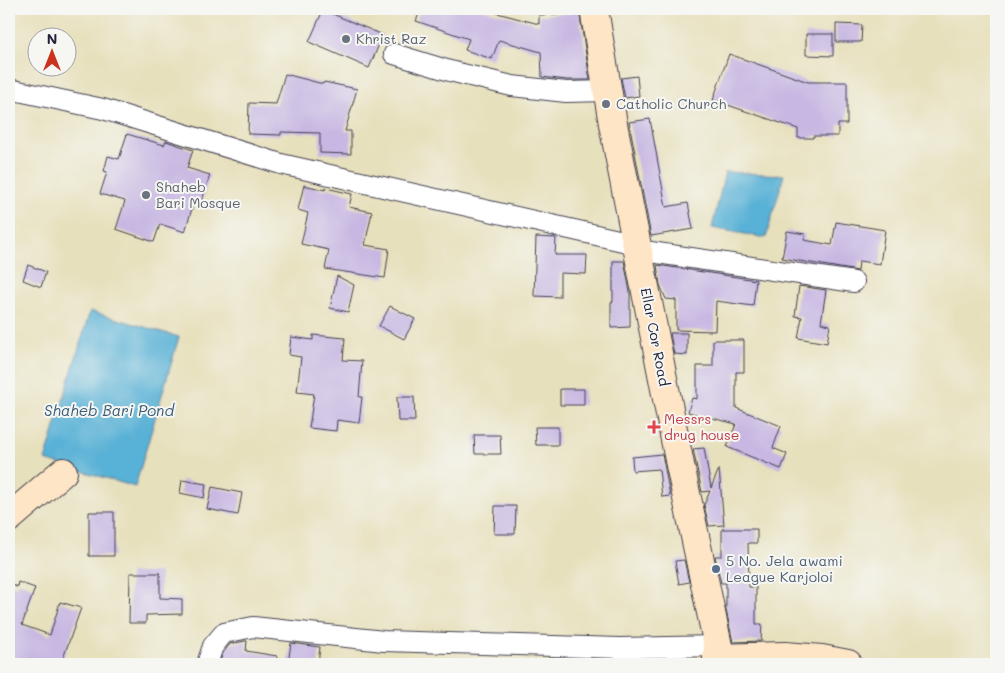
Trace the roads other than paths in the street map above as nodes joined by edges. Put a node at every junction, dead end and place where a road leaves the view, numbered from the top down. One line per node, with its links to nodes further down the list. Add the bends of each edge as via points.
1 (594, 9): 4 (main road, Ellar Cor Road)
2 (394, 54): 4 (street, via 512,86 566,92)
3 (9, 89): 5 (street, via 103,109 281,164)
4 (607, 91): 5 (main road, Ellar Cor Road)
5 (637, 247): 6 (street); 9 (main road, Ellar Cor Road)
6 (854, 282)
7 (64, 472): 8 (main road)
8 (9, 518)
9 (718, 656): 10 (street, via 620,648 393,641 253,627 224,633 213,646); 11 (main road, via 822,658)
10 (207, 664)
11 (848, 664)

